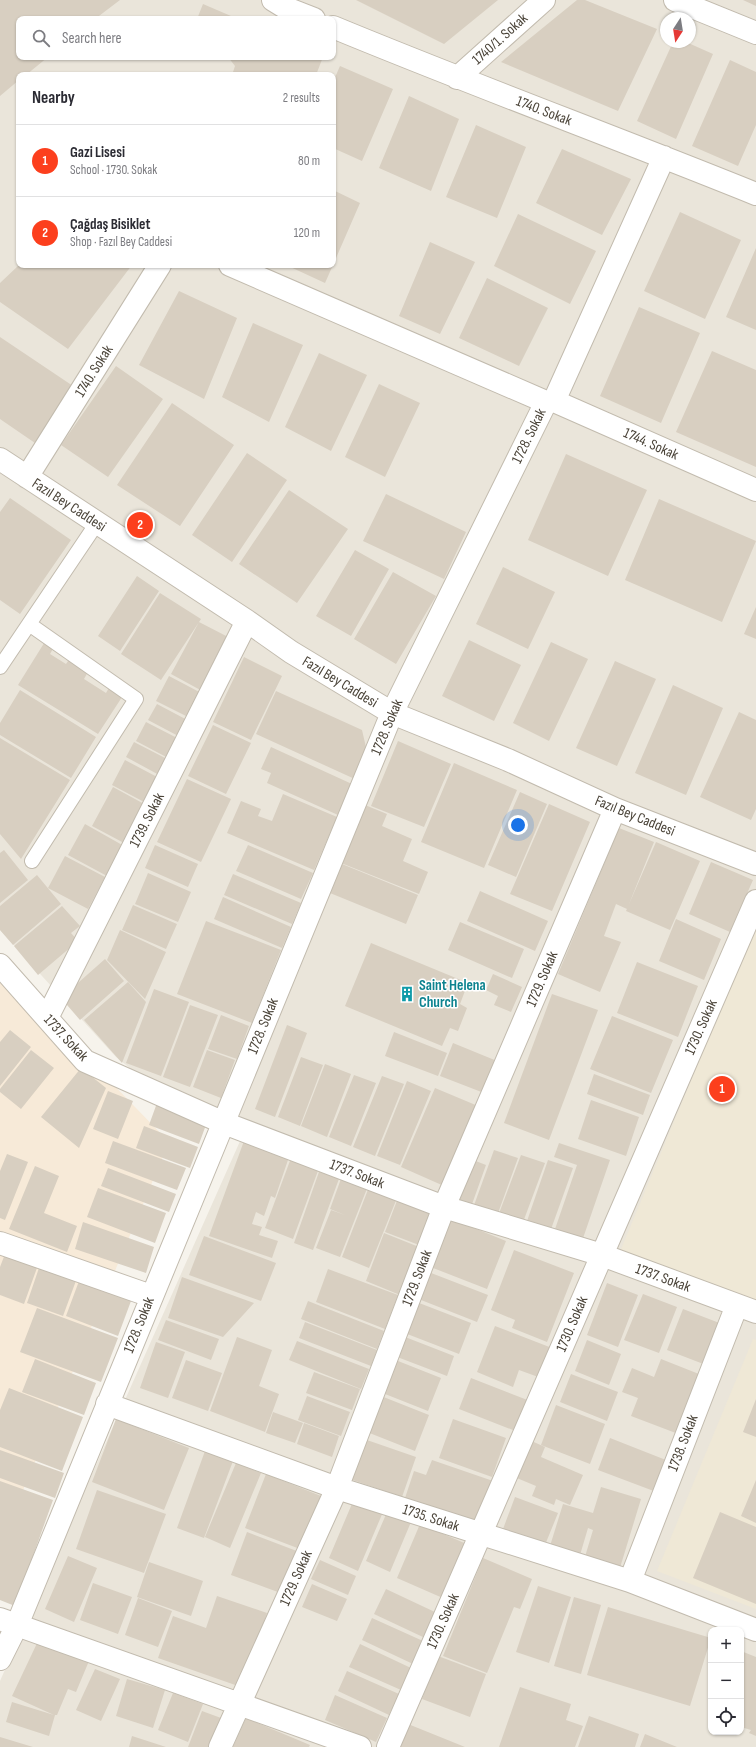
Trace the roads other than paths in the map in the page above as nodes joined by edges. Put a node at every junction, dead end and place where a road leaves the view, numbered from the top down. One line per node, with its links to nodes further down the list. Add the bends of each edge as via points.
1 (273, 0): 4 (street)
2 (544, 0): 7 (street, 1740/1. Sokak)
3 (675, 0): 6 (street)
4 (306, 16)
5 (336, 28): 7 (street, 1740. Sokak)
6 (756, 33)
7 (456, 78): 8 (street, 1740. Sokak)
8 (664, 157): 9 (street, 1740. Sokak); 12 (street, 1728. Sokak)
9 (756, 194)
10 (158, 268): 14 (street, 1740. Sokak)
11 (237, 268): 12 (street)
12 (550, 402): 15 (street, 1744. Sokak); 20 (street, 1728. Sokak)
13 (0, 459): 14 (street, Fazıl Bey Caddesi)
14 (27, 477): 16 (street, Fazıl Bey Caddesi)
15 (756, 490)
16 (97, 523): 17 (street, Fazıl Bey Caddesi); 18 (lane)
17 (247, 621): 20 (street, Fazıl Bey Caddesi, via 291,652); 26 (street, 1739. Sokak)
18 (29, 624): 19 (lane); 22 (lane, via 136,699)
19 (0, 667)
20 (392, 713): 21 (street, Fazıl Bey Caddesi, via 508,760); 27 (street, 1728. Sokak)
21 (615, 809): 23 (street, Fazıl Bey Caddesi); 28 (street, 1729. Sokak)
22 (32, 861)
23 (756, 864)
24 (756, 901): 30 (street, 1730. Sokak)
25 (0, 965): 26 (street, 1737. Sokak)
26 (47, 1018): 27 (street, 1737. Sokak, via 85,1061)
27 (224, 1123): 28 (street, 1737. Sokak); 31 (street, 1728. Sokak)
28 (444, 1207): 30 (street, 1737. Sokak); 34 (street, 1729. Sokak)
29 (0, 1243): 31 (street)
30 (602, 1255): 32 (street, 1737. Sokak); 35 (street, 1730. Sokak)
31 (151, 1296): 33 (street, 1728. Sokak)
32 (746, 1309): 36 (street, 1738. Sokak)
33 (107, 1404): 34 (street, 1735. Sokak); 37 (street, 1728. Sokak)
34 (337, 1488): 35 (street, 1735. Sokak); 40 (street, 1729. Sokak)
35 (481, 1534): 36 (street, 1735. Sokak); 43 (street, 1730. Sokak)
36 (630, 1581): 38 (street, 1735. Sokak)
37 (8, 1622): 39 (street, 1728. Sokak); 40 (street)
38 (756, 1630)
39 (0, 1659)
40 (240, 1704): 41 (street, 1729. Sokak); 42 (street)
41 (220, 1747)
42 (360, 1747)
43 (388, 1747)

